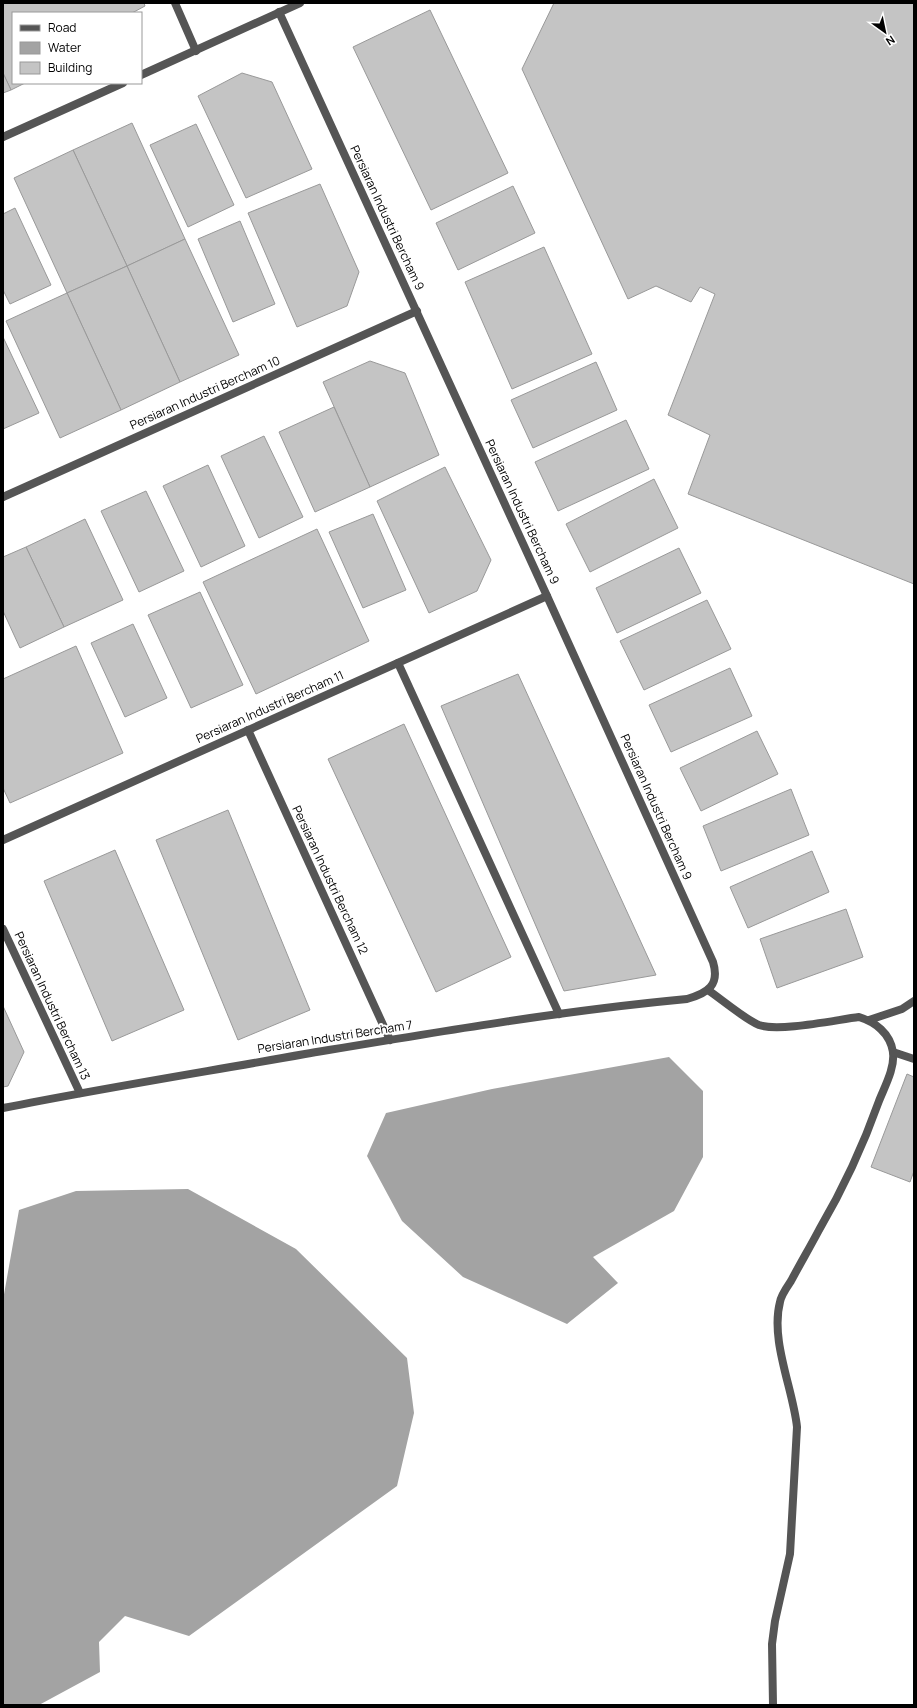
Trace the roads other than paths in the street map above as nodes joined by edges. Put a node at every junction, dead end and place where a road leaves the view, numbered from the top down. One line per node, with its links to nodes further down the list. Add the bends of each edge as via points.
1 (174, 3): 4 (street)
2 (300, 3): 3 (street)
3 (279, 12): 4 (street); 8 (street, Persiaran Industri Bercham 9)
4 (196, 50): 5 (street)
5 (142, 75)
6 (121, 84): 7 (street)
7 (3, 137)
8 (417, 311): 9 (street, Persiaran Industri Bercham 10); 10 (street, Persiaran Industri Bercham 9)
9 (3, 497)
10 (547, 596): 11 (street, Persiaran Industri Bercham 11); 15 (street, Persiaran Industri Bercham 9, via 713,962 716,972)
11 (398, 663): 12 (street, Persiaran Industri Bercham 11); 17 (street)
12 (248, 730): 13 (street, Persiaran Industri Bercham 11); 19 (street, Persiaran Industri Bercham 12)
13 (3, 840)
14 (3, 929): 22 (street, Persiaran Industri Bercham 13)
15 (708, 990): 17 (street, Persiaran Industri Bercham 7, via 698,996); 18 (street, via 757,1024 768,1028 859,1017)
16 (914, 1001): 18 (street)
17 (559, 1014): 19 (street, Persiaran Industri Bercham 7)
18 (869, 1020): 20 (street, via 882,1029 889,1039)
19 (390, 1040): 22 (street, Persiaran Industri Bercham 7)
20 (893, 1052): 21 (street); 24 (street, via 892,1067 866,1137 839,1195 780,1301 777,1330 795,1407 797,1427 790,1554 772,1644)
21 (914, 1059)
22 (80, 1093): 23 (street, Persiaran Industri Bercham 7)
23 (3, 1108)
24 (773, 1705)

